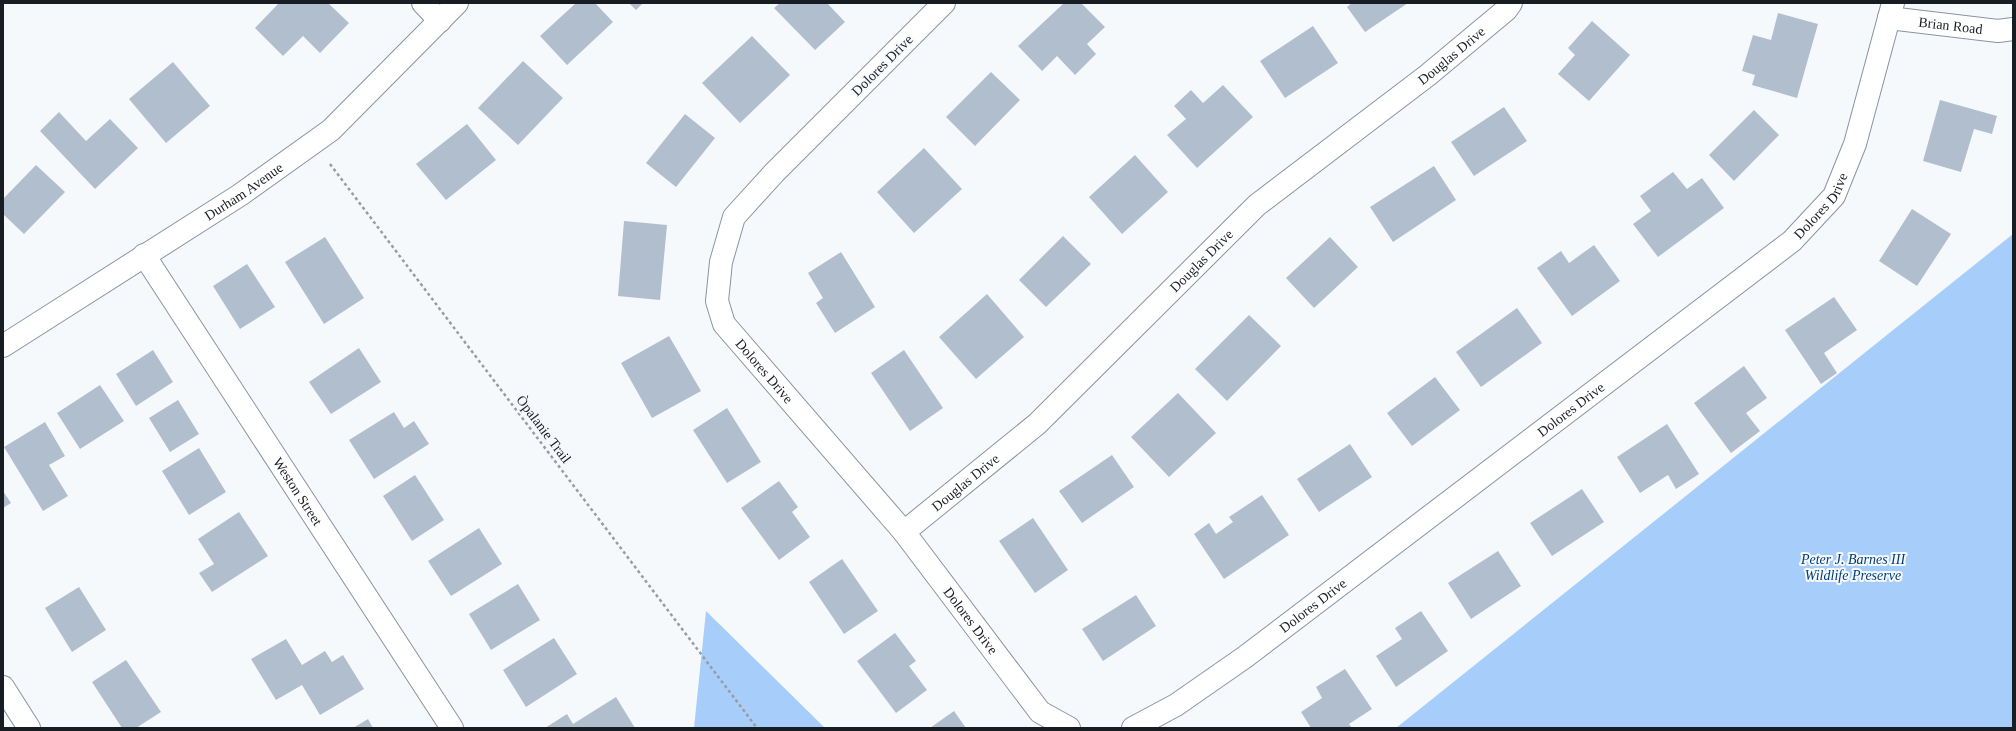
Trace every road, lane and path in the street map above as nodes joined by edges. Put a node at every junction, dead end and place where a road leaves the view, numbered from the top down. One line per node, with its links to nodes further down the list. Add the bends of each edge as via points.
1 (423, 3): 6 (street)
2 (457, 3): 6 (street, Durham Avenue)
3 (1511, 3): 11 (street, Douglas Drive, via 1506,10 1428,75 1257,204 1037,424)
4 (933, 6): 11 (street, Dolores Drive, via 734,217 721,262 717,302 724,324)
5 (1891, 10): 7 (street, Brian Road, via 1998,31); 17 (street, Dolores Drive, via 1855,144 1834,196 1792,241 1245,657 1176,705)
6 (440, 21): 8 (street, Durham Avenue)
7 (2013, 29)
8 (315, 143): 9 (street, Durham Avenue, via 240,195); 15 (path, Òpalanie Trail)
9 (144, 255): 10 (street, Durham Avenue); 14 (street, Weston Street)
10 (3, 346)
11 (904, 532): 16 (street, Dolores Drive, via 1040,712)
12 (3, 687): 13 (street)
13 (29, 728)
14 (452, 728)
15 (757, 728)
16 (1069, 728)
17 (1133, 728)

